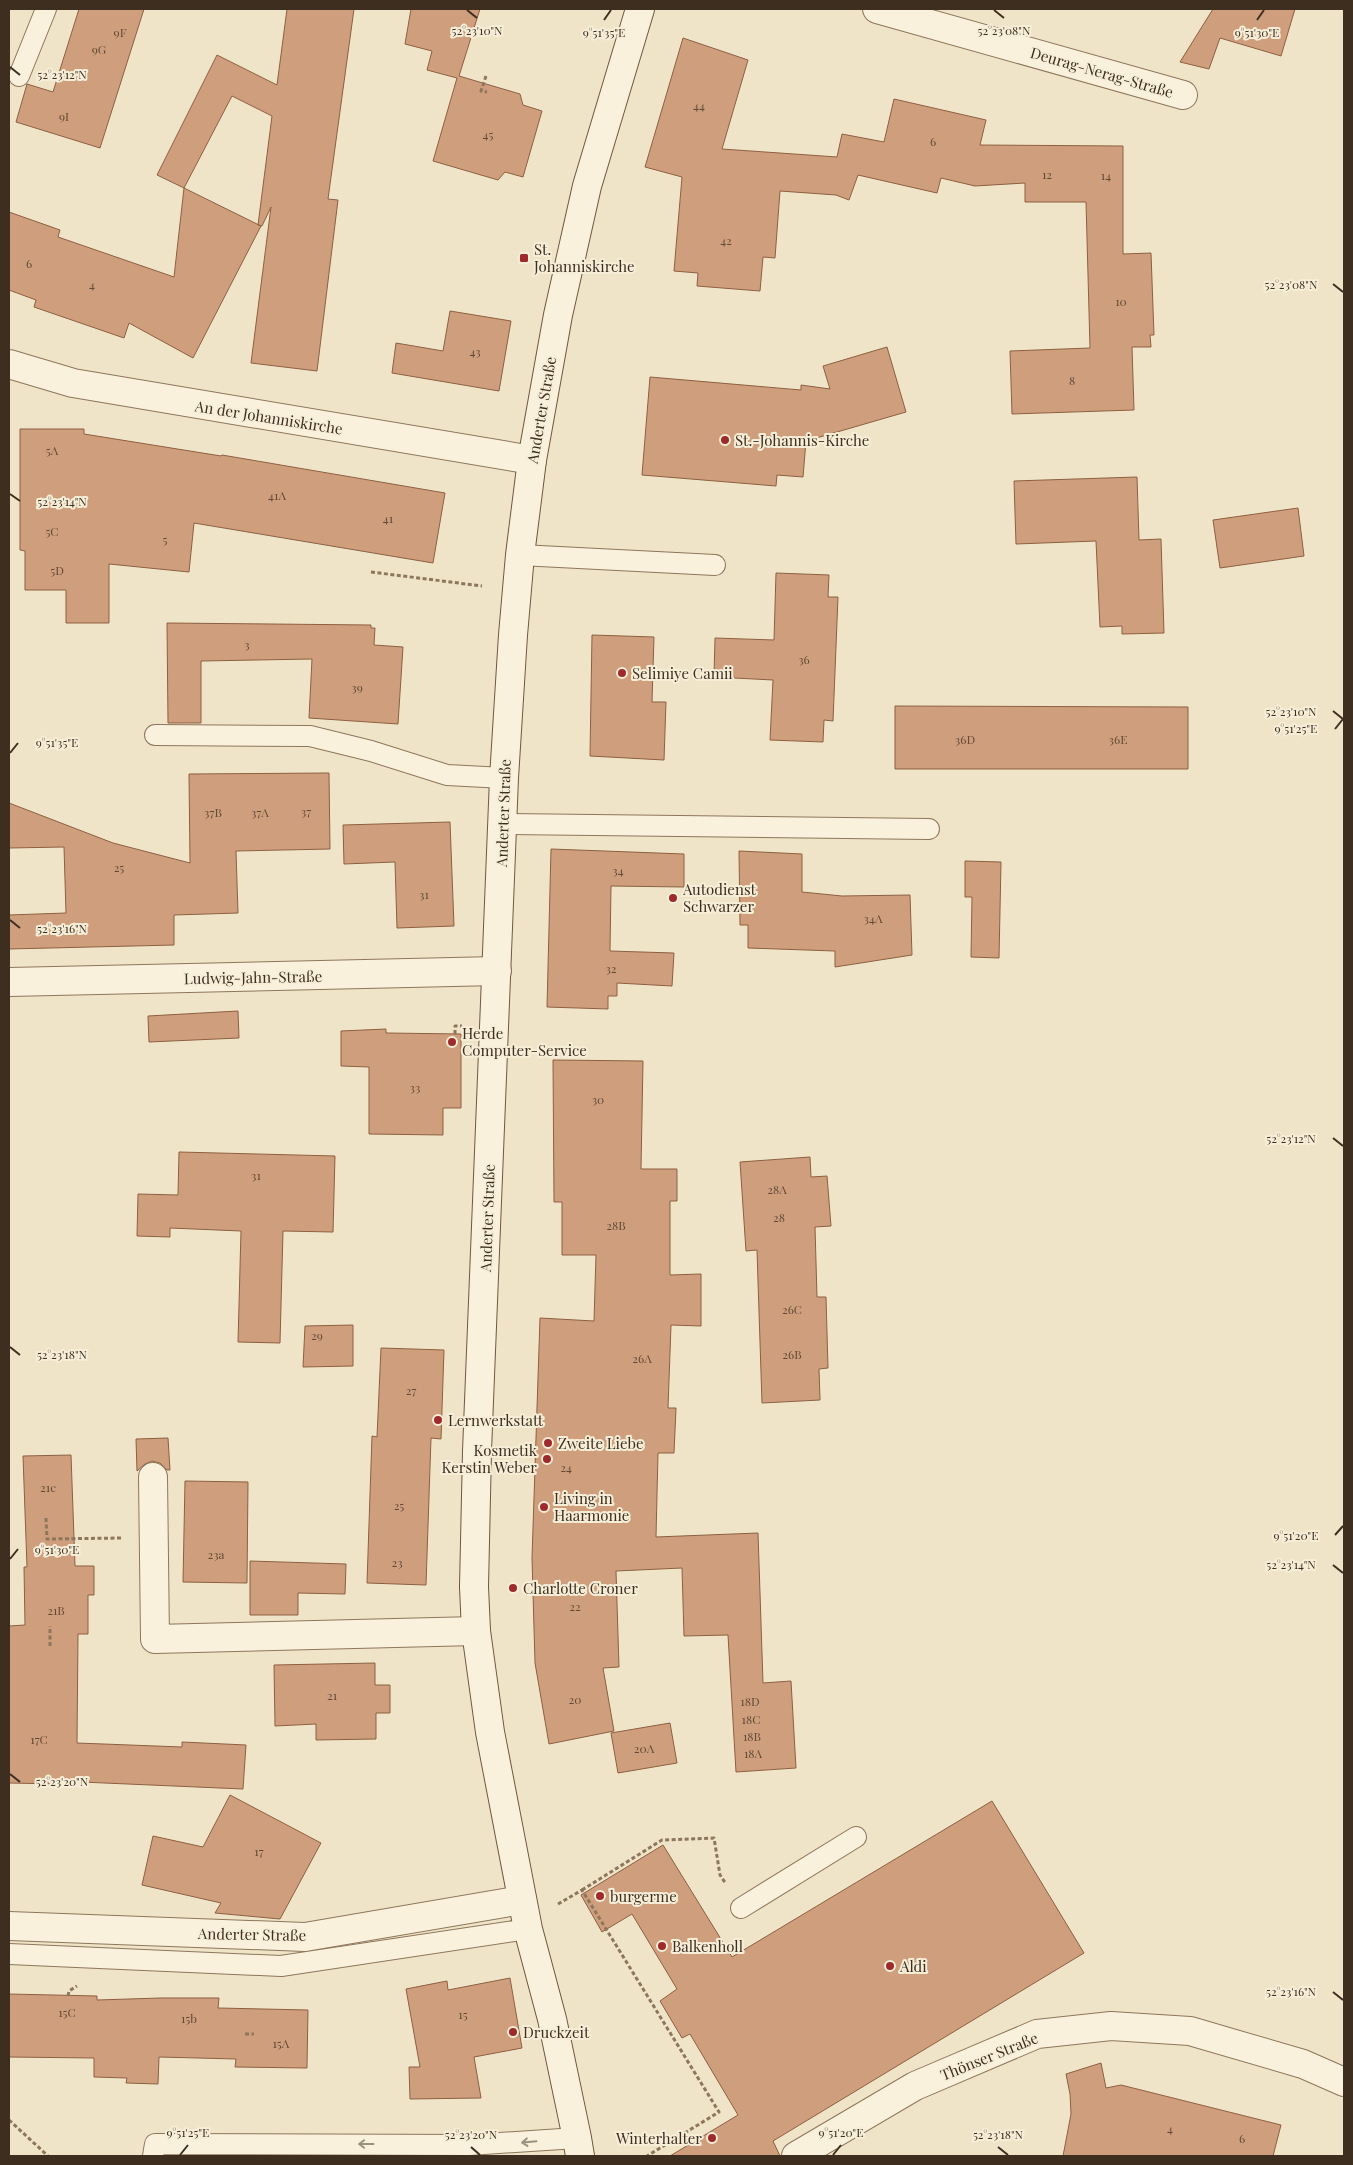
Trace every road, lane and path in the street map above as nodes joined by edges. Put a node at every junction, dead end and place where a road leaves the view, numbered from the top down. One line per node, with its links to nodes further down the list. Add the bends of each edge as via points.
1 (46, 9): 4 (lane)
2 (640, 9): 9 (street, Anderter Straße, via 587,186 558,314)
3 (876, 9): 7 (street, Deurag-Nerag-Straße)
4 (19, 76)
5 (486, 76): 6 (path, via 482,91)
6 (488, 92)
7 (1183, 95)
8 (9, 364): 9 (street, An der Johanniskirche, via 82,385)
9 (532, 460): 10 (street, Anderter Straße)
10 (520, 555): 11 (lane); 15 (street, Anderter Straße)
11 (715, 565)
12 (371, 572): 13 (path)
13 (482, 586)
14 (155, 735): 15 (lane, via 310,736 447,775)
15 (504, 778): 16 (street, Anderter Straße)
16 (503, 824): 17 (lane); 18 (street, Anderter Straße)
17 (929, 829)
18 (497, 971): 19 (street, Ludwig-Jahn-Straße); 26 (street, Anderter Straße, via 477,1451)
19 (9, 982)
20 (467, 1026): 21 (path, via 455,1026)
21 (455, 1034)
22 (153, 1477): 26 (street, via 154,1639)
23 (46, 1518): 24 (path, via 47,1539)
24 (133, 1538)
25 (50, 1626): 27 (path)
26 (476, 1631): 30 (street, Anderter Straße, via 490,1732)
27 (50, 1646)
28 (856, 1837): 32 (lane)
29 (582, 1890): 31 (path); 32 (path, via 662,1840 714,1838 720,1875); 43 (path, via 719,2112)
30 (522, 1900): 33 (street, Anderter Straße, via 305,1937); 34 (street, Anderter Straße)
31 (558, 1904)
32 (741, 1908)
33 (9, 1926)
34 (528, 1929): 35 (lane, via 281,1966); 40 (street, Anderter Straße, via 552,2019)
35 (9, 1954)
36 (245, 2034): 37 (path)
37 (254, 2034)
38 (1344, 2082): 44 (street, Thönser Straße, via 1303,2064 1190,2031 1110,2026 1037,2034 914,2086)
39 (9, 2120): 41 (path)
40 (578, 2147): 42 (lane, one-way to 42, via 155,2144)
41 (48, 2156)
42 (153, 2156)
43 (647, 2156)
44 (796, 2156)

